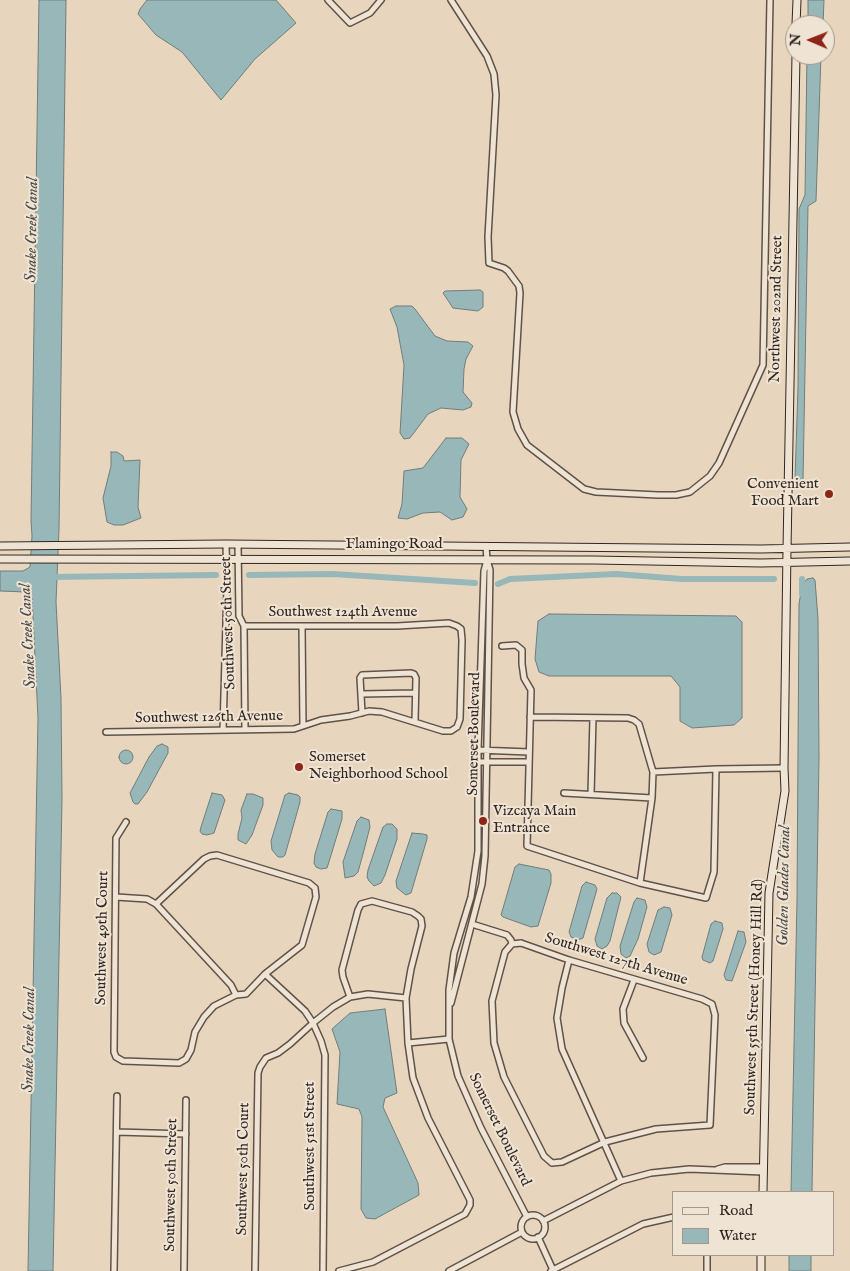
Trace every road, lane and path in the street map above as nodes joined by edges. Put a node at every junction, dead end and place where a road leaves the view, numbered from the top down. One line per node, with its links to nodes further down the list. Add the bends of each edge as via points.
1 (328, 0): 2 (street, via 350,23 370,13)
2 (381, 0)
3 (451, 0): 4 (street, via 487,56 494,74 496,95 489,263 504,268 519,286 513,412 518,429 528,444 584,489 658,495 690,492 710,476 719,463 763,365)
4 (770, 0)
5 (797, 0): 6 (main road)
6 (796, 15)
7 (796, 65): 13 (main road, Northwest 202nd Street)
8 (226, 544): 9 (main road, Flamingo Road); 10 (main road, Flamingo Road); 14 (street, Southwest 50th Street)
9 (238, 544): 11 (main road, Flamingo Road); 16 (street, Southwest 50th Street)
10 (0, 546)
11 (486, 546): 13 (main road, Flamingo Road); 17 (street, Somerset Boulevard)
12 (850, 547): 13 (main road, Flamingo Road)
13 (787, 549): 19 (main road, Northwest 202nd Street)
14 (227, 558): 15 (main road, Flamingo Road); 16 (main road, Flamingo Road); 31 (street, Southwest 50th Street)
15 (0, 559)
16 (240, 559): 17 (main road, Flamingo Road); 21 (street, Southwest 50th Street, via 239,616)
17 (487, 560): 19 (main road, Flamingo Road); 34 (street, Somerset Boulevard); 35 (street, Somerset Boulevard, via 490,570)
18 (850, 561): 19 (main road, Flamingo Road)
19 (787, 563): 40 (main road, Southwest 55th Street (Honey Hill Rd))
20 (442, 624): 22 (street, Southwest 124th Avenue); 29 (street, Southwest 126th Avenue, via 461,629 460,719 451,731)
21 (244, 626): 22 (street, Southwest 124th Avenue); 32 (street, Southwest 50th Street)
22 (302, 626): 30 (street)
23 (502, 646): 27 (street, via 516,645 522,650 524,678 531,690)
24 (416, 693): 25 (street); 25 (street, via 414,674 365,674 360,678); 29 (street)
25 (361, 694): 26 (street)
26 (362, 713): 29 (street, Southwest 126th Avenue, via 382,712); 30 (street, Southwest 126th Avenue)
27 (530, 717): 28 (street); 36 (street)
28 (593, 718): 42 (street, via 628,718 639,724); 44 (street)
29 (415, 722)
30 (303, 726): 32 (street, Southwest 126th Avenue)
31 (223, 730): 32 (street, Southwest 126th Avenue); 33 (street, Southwest 126th Avenue)
32 (245, 730)
33 (106, 732)
34 (478, 750): 35 (street); 37 (street, Somerset Boulevard)
35 (487, 750): 36 (street); 38 (street, Somerset Boulevard)
36 (529, 752): 39 (street)
37 (478, 762): 38 (street); 59 (street, Somerset Boulevard, via 475,876 454,953)
38 (487, 762): 39 (street); 59 (street, Somerset Boulevard, via 482,884 454,988)
39 (528, 762): 47 (street, via 526,846)
40 (784, 768): 41 (street); 68 (main road, Southwest 55th Street (Honey Hill Rd), via 785,791 769,893)
41 (716, 769): 42 (street); 47 (street, via 714,872 706,898)
42 (653, 772): 45 (street)
43 (564, 793): 44 (street)
44 (591, 794): 45 (street)
45 (652, 798): 47 (street)
46 (126, 822): 48 (street, Southwest 49th Court, via 116,838)
47 (640, 883)
48 (116, 897): 49 (street, via 148,899); 55 (street, Southwest 49th Court, via 116,1057 123,1061 179,1063 191,1050 195,1032 204,1017 214,1006)
49 (156, 904): 53 (street, via 204,859 217,855 309,883 315,888 316,897 302,945); 55 (street, via 231,985)
50 (475, 925): 51 (street, via 507,935)
51 (512, 944): 52 (street, Southwest 127th Avenue, via 521,943); 67 (street, via 505,952 492,1001 494,1042 504,1077 544,1156 552,1163 562,1162)
52 (569, 960): 54 (street, Southwest 127th Avenue); 67 (street, via 557,1018 562,1049)
53 (265, 974): 55 (street, via 246,994); 58 (street, Southwest 51st Street, via 305,1011)
54 (634, 980): 62 (street, via 623,1009 624,1023); 67 (street, Southwest 127th Avenue, via 712,1004 715,1015 710,1125 656,1129)
55 (236, 995)
56 (350, 997): 57 (street, via 368,994); 57 (street, via 342,970 358,910 361,904 372,901 412,912 421,920); 58 (street)
57 (406, 998): 61 (street)
58 (313, 1023): 81 (street, Southwest 50th Court, via 278,1053 266,1058 258,1073); 82 (street, Southwest 51st Street, via 325,1055)
59 (448, 1024): 60 (street, Somerset Boulevard)
60 (448, 1039): 61 (street); 71 (street, Somerset Boulevard, via 458,1076 481,1128)
61 (408, 1043): 83 (street, via 413,1078 428,1118 468,1193 470,1206 465,1214 373,1262)
62 (642, 1058)
63 (117, 1096): 65 (street)
64 (186, 1100): 66 (street, Southwest 50th Street)
65 (117, 1132): 66 (street); 79 (street)
66 (186, 1134): 80 (street, Southwest 50th Street)
67 (605, 1142): 69 (street)
68 (764, 1170): 69 (street, via 689,1169); 70 (main road, Southwest 55th Street (Honey Hill Rd))
69 (621, 1181): 73 (street)
70 (763, 1191)
71 (527, 1216): 73 (street, via 534,1215); 74 (street, via 521,1225)
72 (672, 1217): 78 (street, via 643,1224)
73 (543, 1221): 75 (street, via 544,1229)
74 (522, 1232): 75 (street, via 531,1238); 84 (street)
75 (538, 1237): 78 (street)
76 (707, 1256): 85 (street)
77 (762, 1256): 86 (main road)
78 (552, 1270)
79 (114, 1271)
80 (184, 1271)
81 (255, 1271)
82 (323, 1271)
83 (339, 1271)
84 (449, 1271)
85 (707, 1271)
86 (761, 1271)

